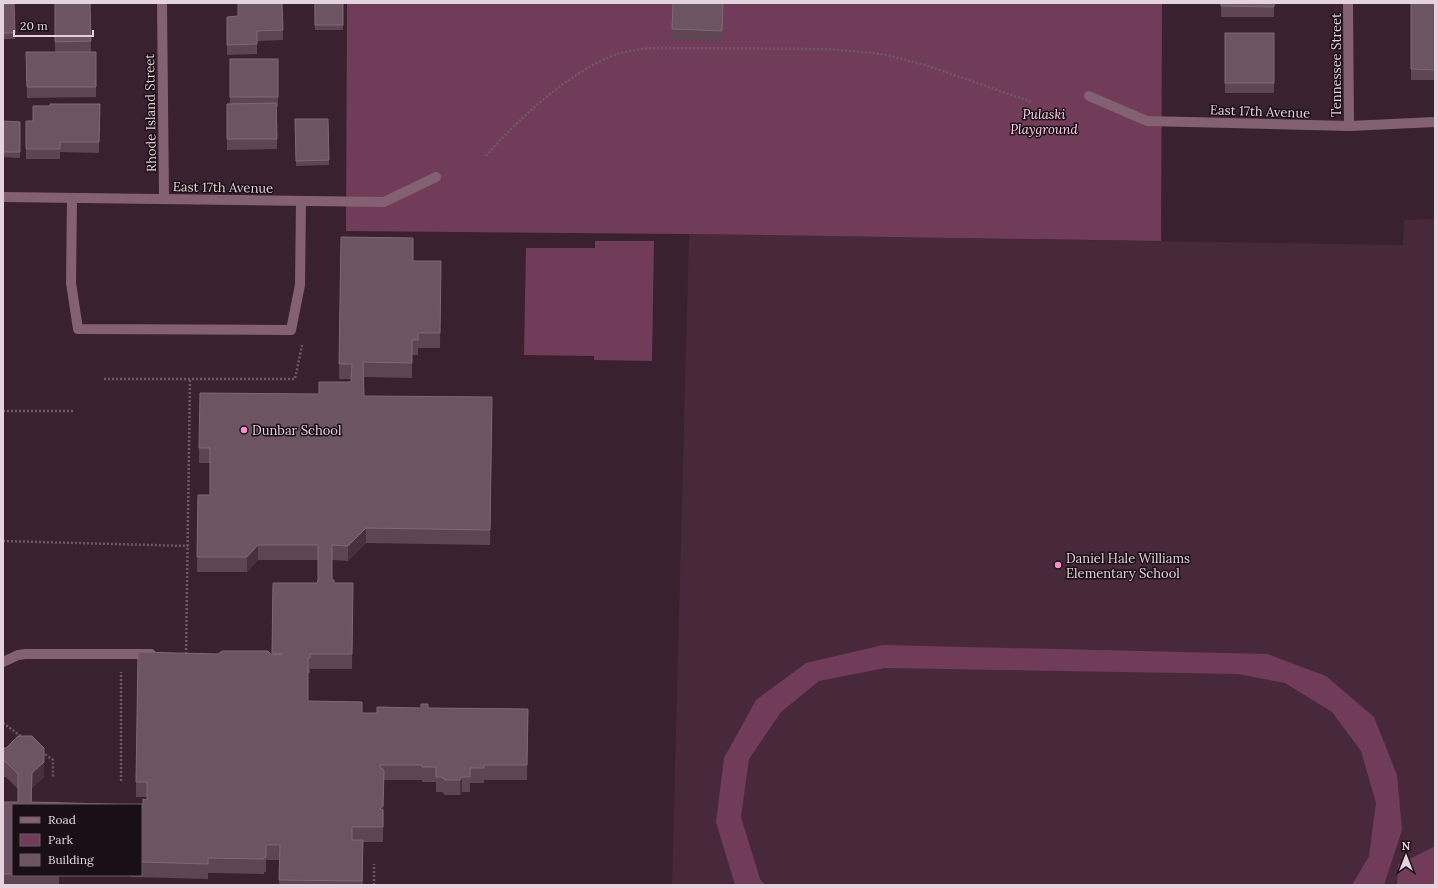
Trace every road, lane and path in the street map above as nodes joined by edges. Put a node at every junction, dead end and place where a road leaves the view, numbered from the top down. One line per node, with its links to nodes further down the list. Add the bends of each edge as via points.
1 (162, 3): 11 (street, Rhode Island Street)
2 (1348, 3): 6 (street, Tennessee Street)
3 (1089, 96): 6 (street, East 17th Avenue, via 1147,121)
4 (1032, 102): 7 (path, via 934,68 873,53 826,49 640,49 601,61 569,81 523,119)
5 (1435, 122): 6 (street, East 17th Avenue)
6 (1349, 126)
7 (486, 156)
8 (436, 177): 12 (street, East 17th Avenue, via 384,202)
9 (3, 197): 10 (street, East 17th Avenue)
10 (72, 198): 11 (street, East 17th Avenue); 12 (street, via 71,282 78,329 291,330 300,285)
11 (164, 199): 12 (street, East 17th Avenue)
12 (301, 201)
13 (190, 379): 17 (path)
14 (3, 411): 15 (path)
15 (74, 411)
16 (3, 541): 17 (path)
17 (188, 546): 19 (path)
18 (121, 654): 19 (street); 20 (street, via 26,654); 25 (path)
19 (186, 654)
20 (3, 662)
21 (3, 723): 22 (path)
22 (28, 741)
23 (40, 751): 24 (path, via 53,760)
24 (53, 777)
25 (121, 781)
26 (374, 864): 27 (path)
27 (374, 885)

